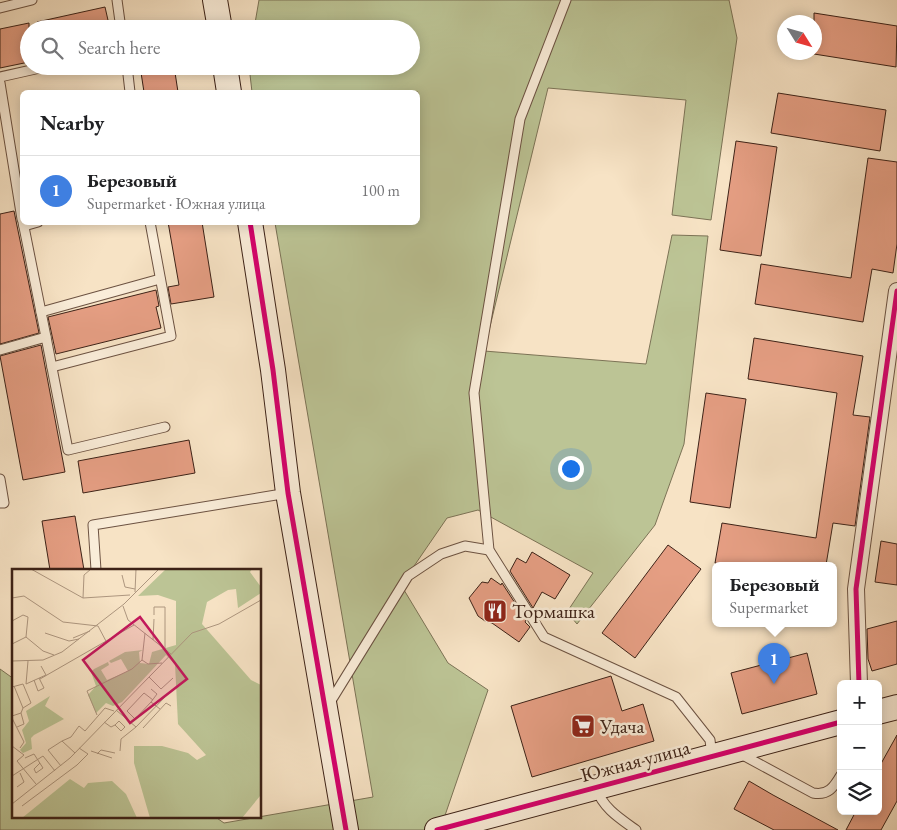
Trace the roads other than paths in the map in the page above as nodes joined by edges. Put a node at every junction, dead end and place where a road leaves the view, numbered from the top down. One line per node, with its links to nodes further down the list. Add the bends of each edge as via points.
1 (32, 0): 5 (lane)
2 (117, 0): 6 (lane)
3 (215, 0): 7 (street)
4 (566, 0): 30 (lane, via 520,119 474,392)
5 (0, 8)
6 (120, 20)
7 (218, 20)
8 (20, 73): 11 (lane)
9 (128, 75): 13 (lane)
10 (227, 75): 14 (street)
11 (0, 78)
12 (0, 83): 15 (lane)
13 (130, 90)
14 (230, 90)
15 (19, 176)
16 (24, 225): 21 (lane)
17 (151, 225): 19 (lane)
18 (250, 225): 28 (street)
19 (160, 279): 21 (lane); 25 (lane, via 171,336)
20 (897, 291): 23 (street)
21 (41, 312): 22 (lane)
22 (46, 337): 24 (lane); 25 (lane)
23 (893, 343): 32 (street, via 856,589)
24 (0, 350)
25 (52, 368): 26 (lane, via 68,450)
26 (165, 427)
27 (0, 479): 29 (lane, via 4,503)
28 (288, 492): 31 (lane, via 93,525); 34 (street)
29 (0, 503)
30 (489, 550): 34 (lane, via 464,546 441,554 408,576); 37 (lane, via 544,637 676,697)
31 (96, 569)
32 (859, 680)
33 (897, 707): 35 (street)
34 (325, 710): 40 (street)
35 (882, 711)
36 (837, 723): 37 (street, Южная улица)
37 (723, 753): 38 (lane, via 813,793 831,790); 39 (street, Южная улица)
38 (837, 781)
39 (596, 788): 41 (street, Южная улица); 42 (lane, via 606,807)
40 (346, 830)
41 (437, 830)
42 (636, 830)

